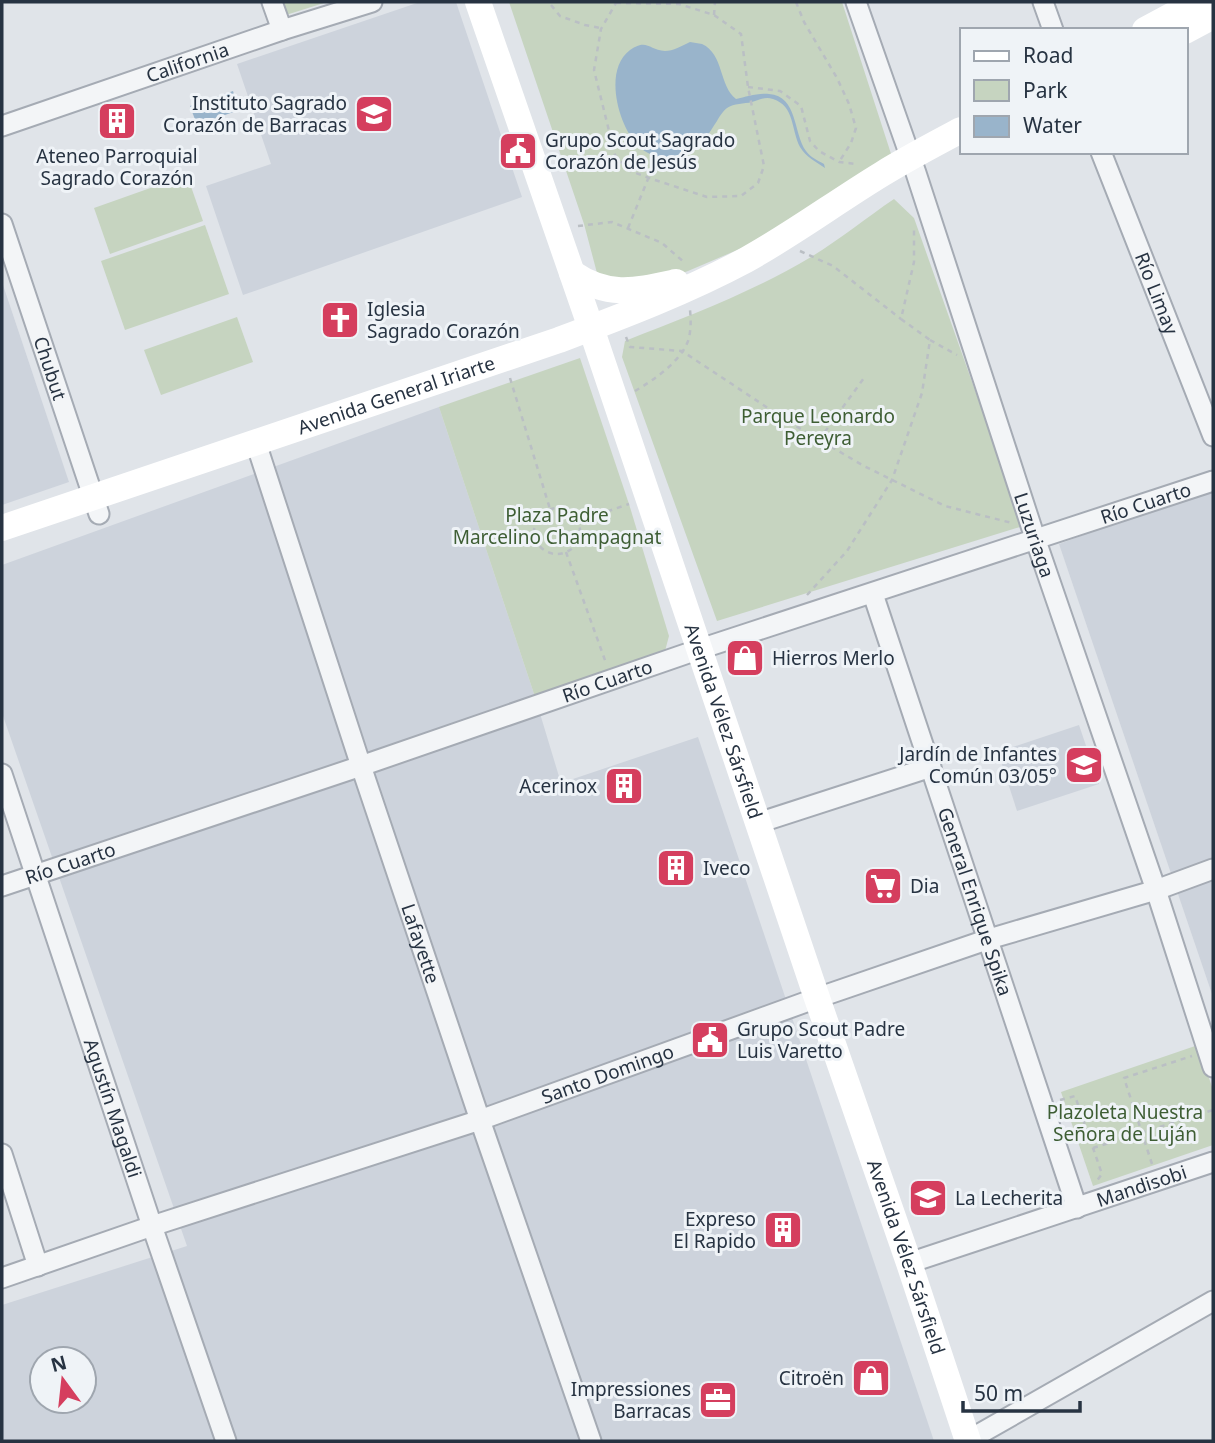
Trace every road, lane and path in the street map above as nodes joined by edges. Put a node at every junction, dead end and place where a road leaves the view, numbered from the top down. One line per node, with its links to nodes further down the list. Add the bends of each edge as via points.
1 (272, 2): 16 (street)
2 (372, 2): 16 (street, California)
3 (478, 2): 29 (main road, Avenida Vélez Sársfield)
4 (616, 2): 11 (path, via 679,4); 15 (path)
5 (715, 2): 11 (path)
6 (796, 2): 23 (path, via 838,78 856,128)
7 (856, 2): 25 (street, Luzuriaga)
8 (1042, 2): 13 (street)
9 (1197, 2): 14 (main road)
10 (551, 5): 15 (path, via 560,16)
11 (714, 15): 18 (path, via 741,34)
12 (1213, 16): 17 (main road)
13 (1052, 28)
14 (1148, 28)
15 (601, 29): 26 (path, via 594,70 615,155 628,170)
16 (282, 30): 19 (street, California)
17 (1187, 30)
18 (748, 89): 23 (path, via 780,91 801,106 810,141); 26 (path, via 764,166 758,183 741,196 707,197)
19 (2, 126)
20 (960, 131): 25 (main road, Avenida General Iriarte)
21 (960, 150): 25 (main road, Avenida General Iriarte)
22 (1102, 154): 44 (street, Río Limay)
23 (839, 162): 24 (path, via 879,168)
24 (882, 174): 25 (main road, Avenida General Iriarte); 31 (main road, Avenida General Iriarte)
25 (916, 174): 30 (main road, Avenida General Iriarte); 35 (path, via 914,262); 40 (street, Luzuriaga)
26 (649, 178): 28 (path)
27 (2, 224): 50 (street, Chubut)
28 (628, 228): 29 (path, via 611,222 584,224); 33 (path, via 662,243 685,262)
29 (558, 233): 32 (main road, Avenida Vélez Sársfield)
30 (798, 250): 34 (main road, Avenida General Iriarte); 35 (path, via 833,266)
31 (744, 261): 33 (main road); 37 (main road, Avenida General Iriarte)
32 (572, 273): 33 (main road, via 611,290); 37 (main road, Avenida Vélez Sársfield)
33 (690, 278)
34 (690, 304): 36 (main road, Avenida General Iriarte); 39 (path, via 691,325)
35 (901, 319): 38 (path)
36 (625, 333): 37 (main road, Avenida General Iriarte); 39 (path, via 630,347)
37 (593, 336): 41 (main road, Avenida General Iriarte); 43 (main road, Avenida Vélez Sársfield); 46 (main road, Avenida General Iriarte)
38 (930, 340): 40 (path, via 964,359); 47 (path, via 922,393)
39 (682, 351): 43 (path, via 657,378); 45 (path)
40 (976, 356): 54 (street, Luzuriaga)
41 (509, 375): 46 (main road, Avenida General Iriarte); 51 (path)
42 (864, 378): 45 (path)
43 (616, 403): 49 (main road, Avenida Vélez Sársfield)
44 (1213, 436)
45 (819, 440): 47 (path)
46 (258, 451): 50 (main road, Avenida General Iriarte); 61 (street, Lafayette)
47 (892, 480): 54 (path, via 945,506 1023,526); 58 (path, via 847,551)
48 (1213, 481): 54 (street, Río Cuarto)
49 (648, 497): 52 (path); 59 (main road, Avenida Vélez Sársfield)
50 (96, 506): 53 (main road, Avenida General Iriarte); 55 (main road, Avenida General Iriarte)
51 (551, 510): 52 (path, via 565,510); 56 (path, via 538,517 534,536 543,550)
52 (578, 522): 56 (path, via 578,540)
53 (2, 528)
54 (1035, 538): 57 (street, Río Cuarto); 68 (street, Luzuriaga)
55 (2, 546)
56 (566, 552): 60 (path)
57 (873, 594): 59 (street, Río Cuarto); 62 (street, General Enrique Spika)
58 (802, 600)
59 (700, 649): 60 (street, Río Cuarto); 64 (main road, Avenida Vélez Sársfield)
60 (611, 680): 61 (street, Río Cuarto)
61 (361, 766): 66 (street, Río Cuarto); 74 (street, Lafayette)
62 (930, 767): 64 (street); 69 (street, General Enrique Spika)
63 (2, 774): 66 (street, Agustín Magaldi)
64 (758, 823): 70 (main road, Avenida Vélez Sársfield)
65 (1213, 869): 68 (street, Santo Domingo)
66 (36, 874): 67 (street, Río Cuarto); 83 (street, Agustín Magaldi)
67 (2, 886)
68 (1156, 890): 69 (street, Santo Domingo); 71 (street, Luzuriaga)
69 (989, 939): 70 (street, Santo Domingo); 72 (street, General Enrique Spika)
70 (817, 998): 74 (street, Santo Domingo); 84 (main road, Avenida Vélez Sársfield)
71 (1211, 1059): 76 (path, via 1124,1078)
72 (1044, 1106): 77 (path, via 1075,1096); 82 (street, General Enrique Spika)
73 (1213, 1110): 76 (path)
74 (480, 1120): 83 (street, Santo Domingo); 89 (street, Lafayette)
75 (1096, 1132): 77 (path)
76 (1142, 1132): 78 (path); 81 (path)
77 (1088, 1134): 78 (path)
78 (1093, 1148): 82 (path, via 1102,1174)
79 (2, 1154): 85 (street)
80 (1213, 1162): 81 (street, Mandisobi)
81 (1157, 1181): 82 (street, Mandisobi)
82 (1077, 1208): 84 (street, Mandisobi)
83 (152, 1226): 85 (street, Santo Domingo); 88 (street, Agustín Magaldi)
84 (909, 1263): 90 (main road, Avenida Vélez Sársfield)
85 (38, 1266): 86 (street, Santo Domingo)
86 (2, 1278)
87 (1213, 1301): 90 (street)
88 (226, 1441)
89 (592, 1441)
90 (968, 1441)

